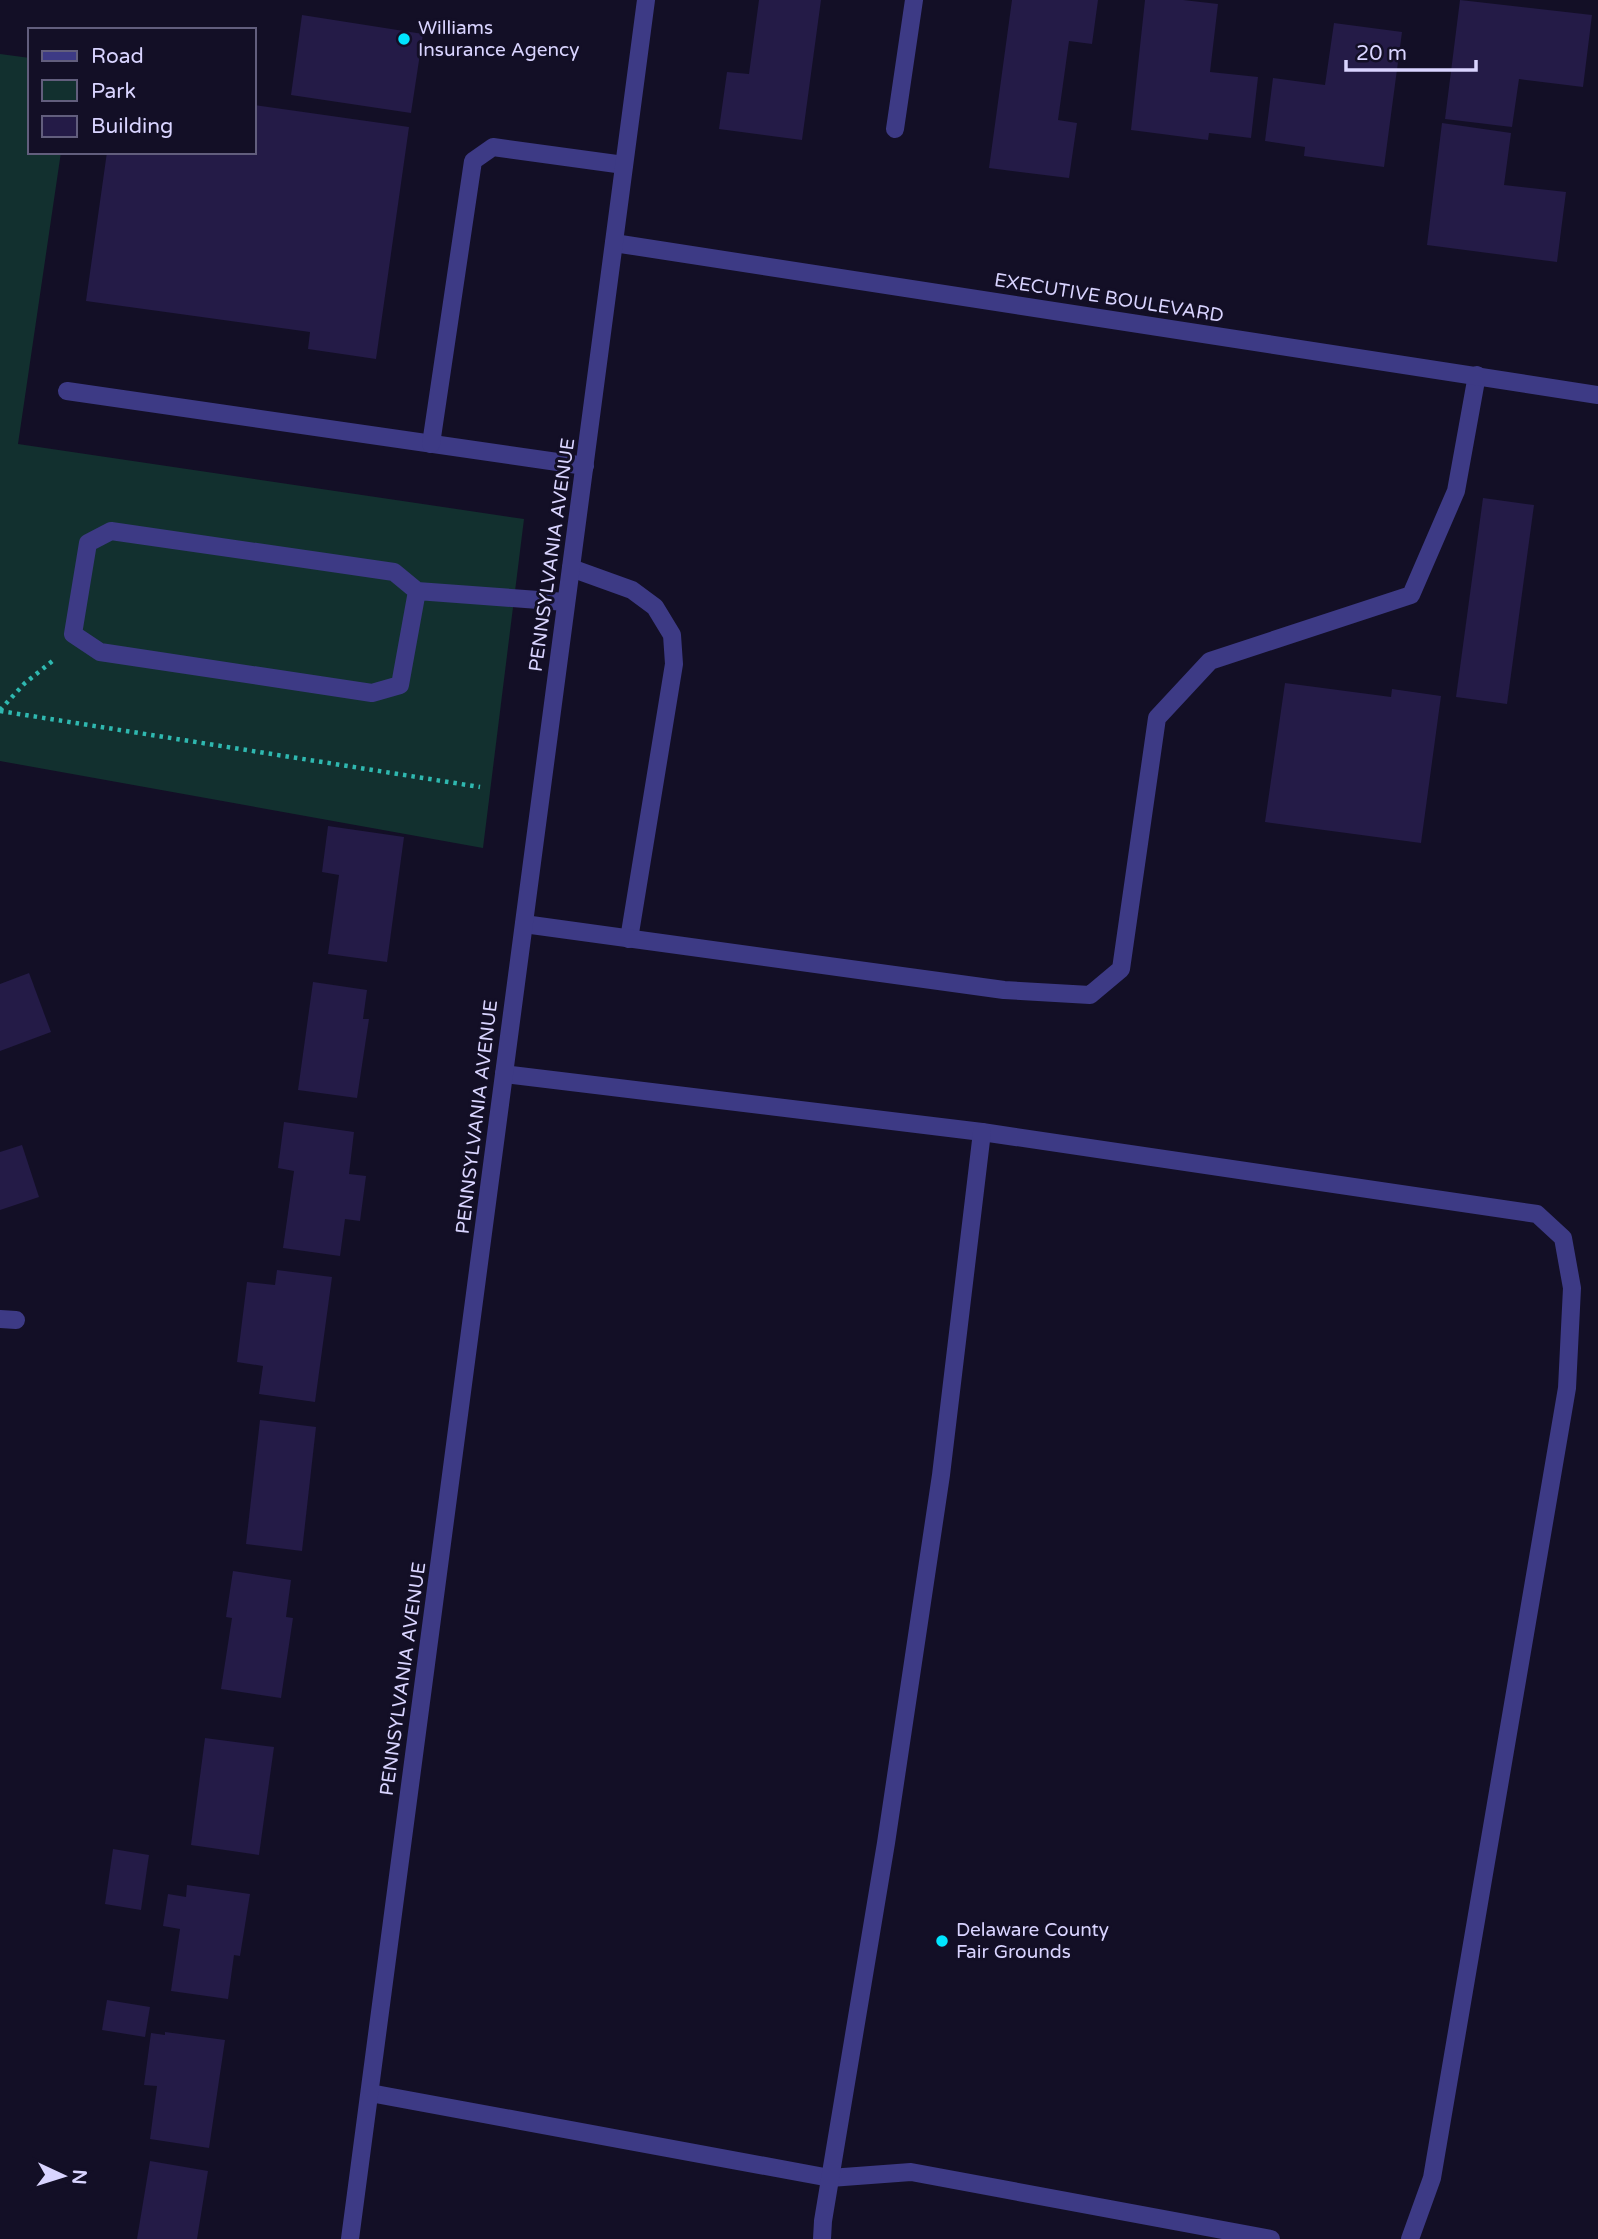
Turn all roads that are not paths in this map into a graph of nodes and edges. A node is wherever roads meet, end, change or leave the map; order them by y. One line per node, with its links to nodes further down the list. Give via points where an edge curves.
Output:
1 (646, 0): 4 (street, PENNSYLVANIA AVENUE)
2 (914, 0): 3 (street)
3 (895, 130)
4 (624, 165): 5 (street, PENNSYLVANIA AVENUE); 9 (street, via 493,147 473,161)
5 (614, 243): 6 (street, EXECUTIVE BOULEVARD); 10 (street, PENNSYLVANIA AVENUE)
6 (1477, 375): 8 (street, EXECUTIVE BOULEVARD); 15 (street, via 1456,491 1411,596 1210,661 1157,718 1121,969 1090,995 1004,990)
7 (67, 391): 9 (street)
8 (1598, 395)
9 (430, 444): 10 (street)
10 (585, 466): 11 (street, PENNSYLVANIA AVENUE)
11 (571, 568): 13 (street, PENNSYLVANIA AVENUE); 15 (street, via 632,590 655,607 672,635 674,664)
12 (417, 591): 12 (street, via 394,572 111,531 88,543 73,634 100,652 372,693 400,685); 13 (street)
13 (566, 602): 14 (street, PENNSYLVANIA AVENUE)
14 (524, 924): 15 (street); 16 (street, PENNSYLVANIA AVENUE)
15 (629, 939)
16 (505, 1074): 17 (street); 18 (street, PENNSYLVANIA AVENUE)
17 (982, 1132): 19 (street, via 941,1475); 23 (street, via 1537,1214 1563,1238 1572,1288 1567,1388 1432,2178)
18 (369, 2093): 19 (street); 20 (street, PENNSYLVANIA AVENUE)
19 (830, 2178): 21 (street); 22 (street, via 911,2172)
20 (350, 2239)
21 (822, 2239)
22 (1272, 2239)
23 (1410, 2239)

